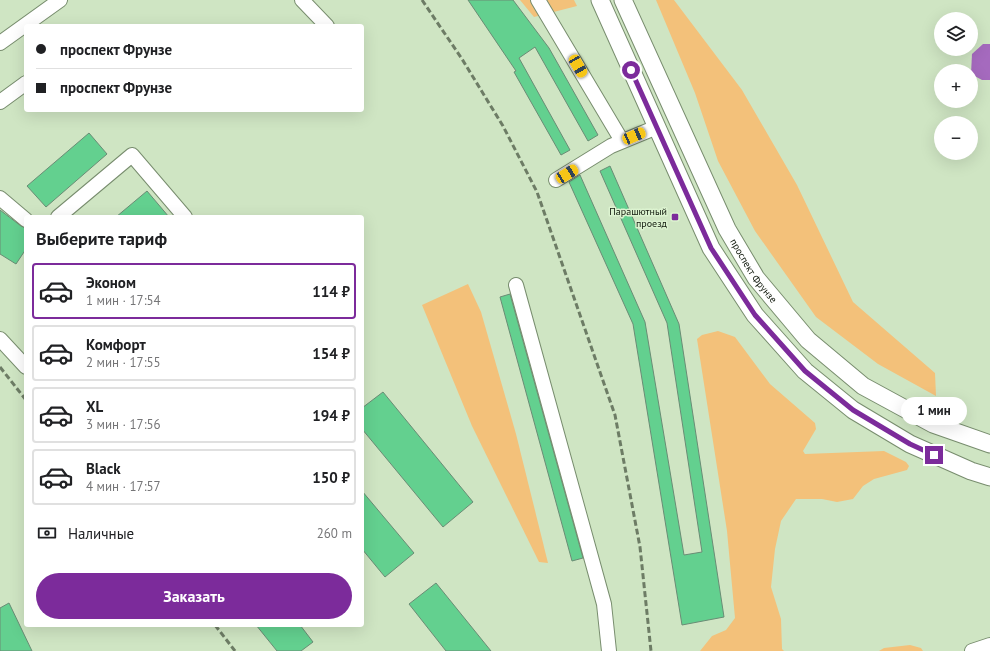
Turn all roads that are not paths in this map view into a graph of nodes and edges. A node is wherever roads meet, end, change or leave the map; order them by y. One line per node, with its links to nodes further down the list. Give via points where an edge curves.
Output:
1 (60, 0): 6 (street)
2 (302, 0): 7 (street)
3 (538, 0): 13 (street)
4 (600, 0): 12 (main road)
5 (624, 0): 22 (main road, проспект Фрунзе, via 727,229 761,284 808,340 863,386 933,424)
6 (27, 24)
7 (324, 24)
8 (24, 26): 9 (street)
9 (0, 43)
10 (24, 84): 11 (street)
11 (0, 102)
12 (657, 127): 13 (street); 23 (main road, via 711,248 755,315 805,371 853,410 910,444)
13 (622, 141): 14 (street)
14 (556, 180)
15 (0, 198): 18 (street)
16 (60, 215): 17 (street, via 132,155)
17 (182, 215)
18 (24, 218)
19 (516, 285): 25 (street, via 604,604)
20 (0, 339): 21 (street)
21 (24, 365)
22 (990, 444)
23 (990, 477)
24 (990, 645): 26 (street)
25 (609, 651)
26 (972, 651)

